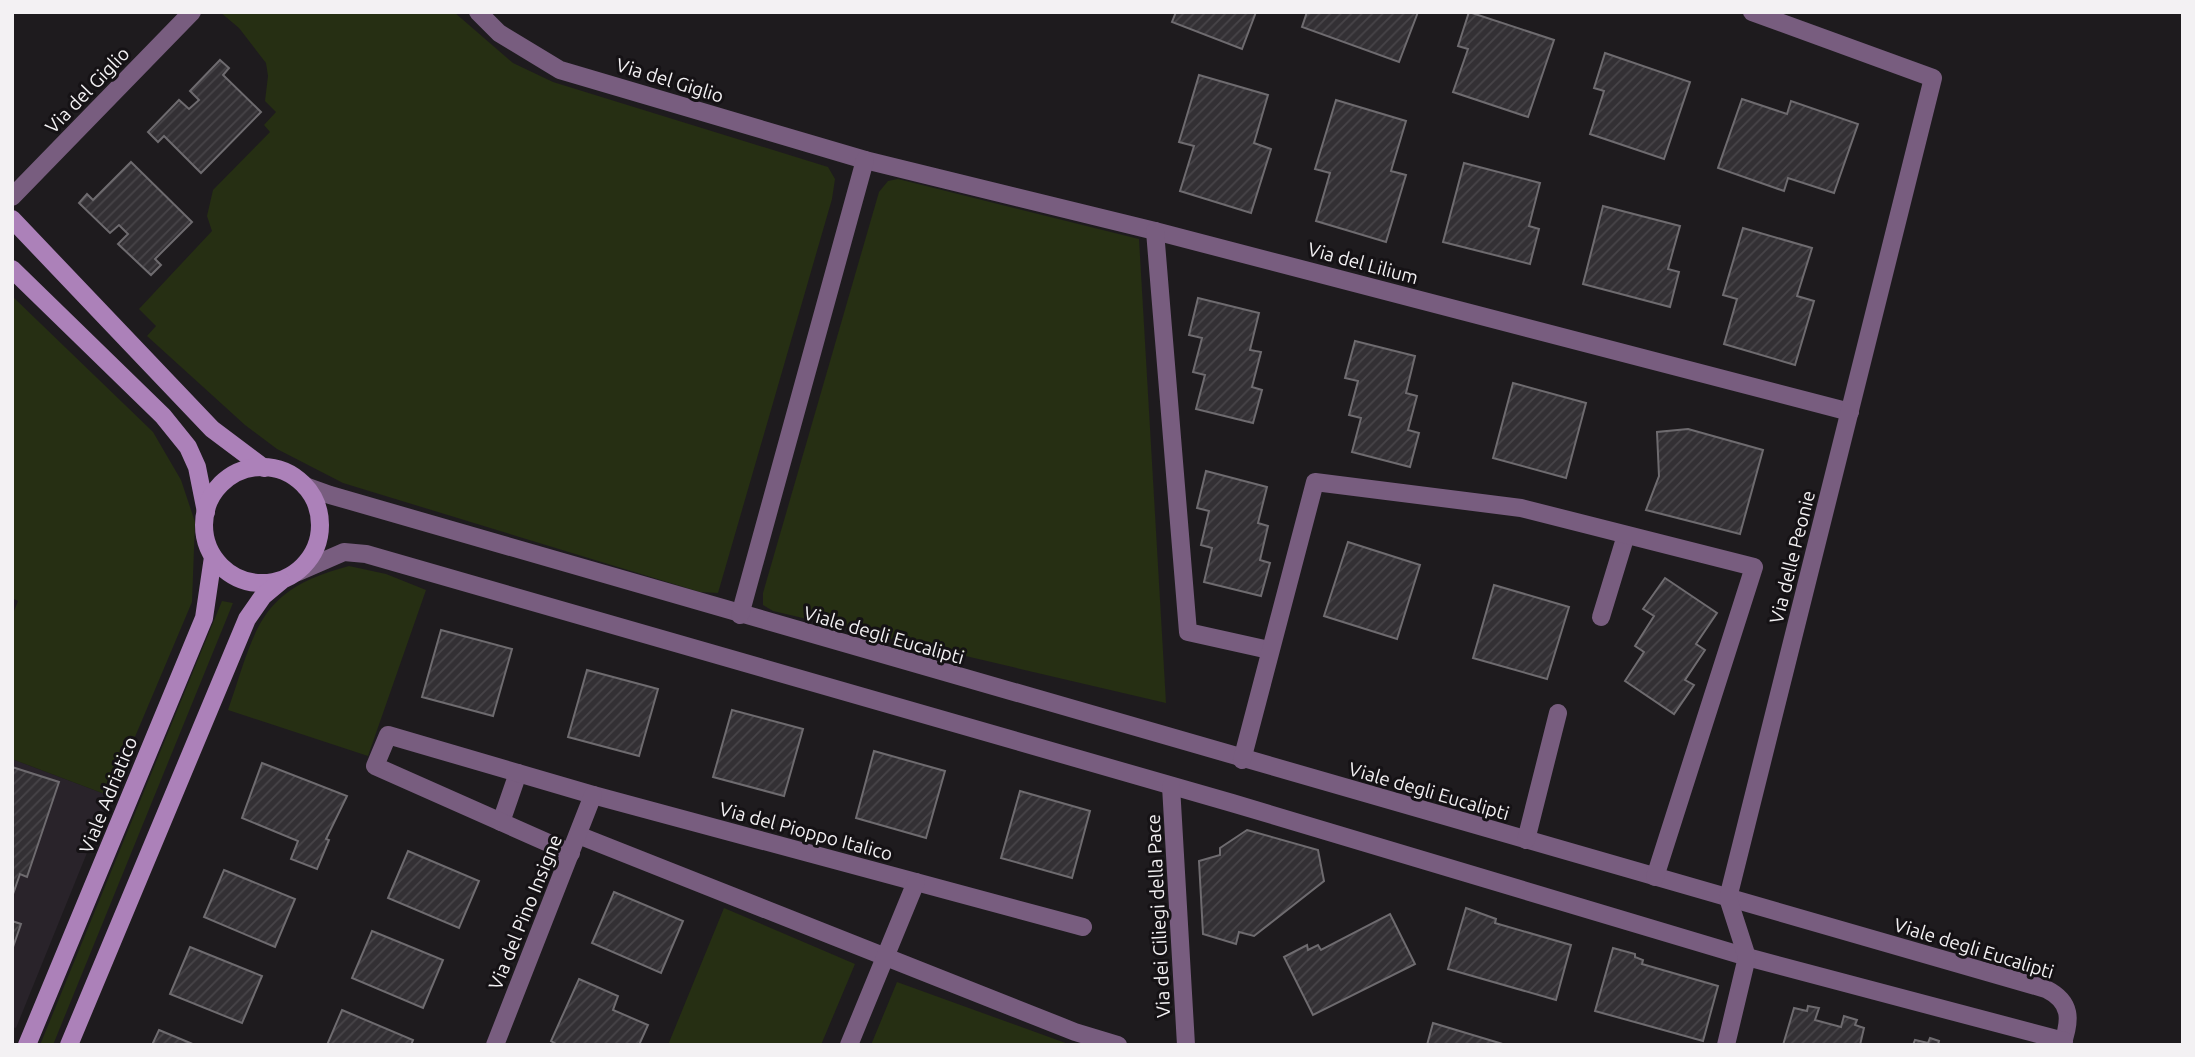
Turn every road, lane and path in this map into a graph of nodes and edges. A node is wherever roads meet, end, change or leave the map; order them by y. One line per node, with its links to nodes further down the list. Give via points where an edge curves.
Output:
1 (192, 12): 5 (street, Via del Giglio)
2 (478, 12): 4 (street, Via del Giglio, via 499,33 560,70)
3 (1752, 12): 9 (street, Via delle Peonie, via 1933,78)
4 (865, 160): 7 (street, Via del Lilium); 17 (street)
5 (12, 197)
6 (12, 219): 10 (street, via 212,429)
7 (1155, 231): 9 (street, Via del Lilium); 19 (street, via 1188,632)
8 (12, 269): 12 (street, via 163,416 188,447)
9 (1850, 412): 31 (street, Via delle Peonie)
10 (264, 468): 11 (street, via 290,473); 12 (street, via 252,467 226,479 213,493)
11 (305, 485): 15 (street, via 321,520 319,540); 17 (street, Viale degli Eucalipti)
12 (206, 512): 14 (street, via 205,540)
13 (1626, 535): 18 (street); 19 (street, via 1521,508 1315,482); 29 (street, via 1754,567)
14 (212, 557): 16 (street, via 242,581); 36 (street, Viale Adriatico, via 204,618)
15 (298, 572): 16 (street); 23 (street, Viale degli Eucalipti, via 344,552 366,554)
16 (281, 581): 37 (street, via 247,619)
17 (740, 615): 21 (street, Viale degli Eucalipti)
18 (1601, 617)
19 (1269, 650): 21 (street)
20 (1558, 713): 27 (street)
21 (1242, 760): 27 (street, Viale degli Eucalipti)
22 (518, 773): 24 (street, Via del Pioppo Italico); 25 (street); 25 (street, Via del Pioppo Italico, via 388,735 375,766)
23 (1171, 786): 34 (street, Viale degli Eucalipti); 41 (street, Via dei Ciliegi della Pace)
24 (593, 795): 26 (street, Via del Pino Insigne); 30 (street, Via del Pioppo Italico)
25 (501, 822): 28 (street, Via del Pioppo Italico)
26 (578, 835): 28 (street, Via del Pino Insigne); 33 (street)
27 (1526, 840): 29 (street, Viale degli Eucalipti)
28 (571, 853): 38 (street, Via del Pino Insigne)
29 (1655, 877): 31 (street, Viale degli Eucalipti)
30 (916, 882): 32 (street, Via del Pioppo Italico); 33 (street)
31 (1728, 898): 34 (street); 35 (street, Viale degli Eucalipti, via 2046,989 2060,997 2068,1010)
32 (1083, 927)
33 (886, 956): 39 (street); 40 (street)
34 (1747, 957): 35 (street, Viale degli Eucalipti); 42 (street)
35 (2063, 1043)
36 (27, 1045)
37 (69, 1045)
38 (495, 1045)
39 (849, 1045)
40 (1118, 1045)
41 (1186, 1045)
42 (1726, 1045)

